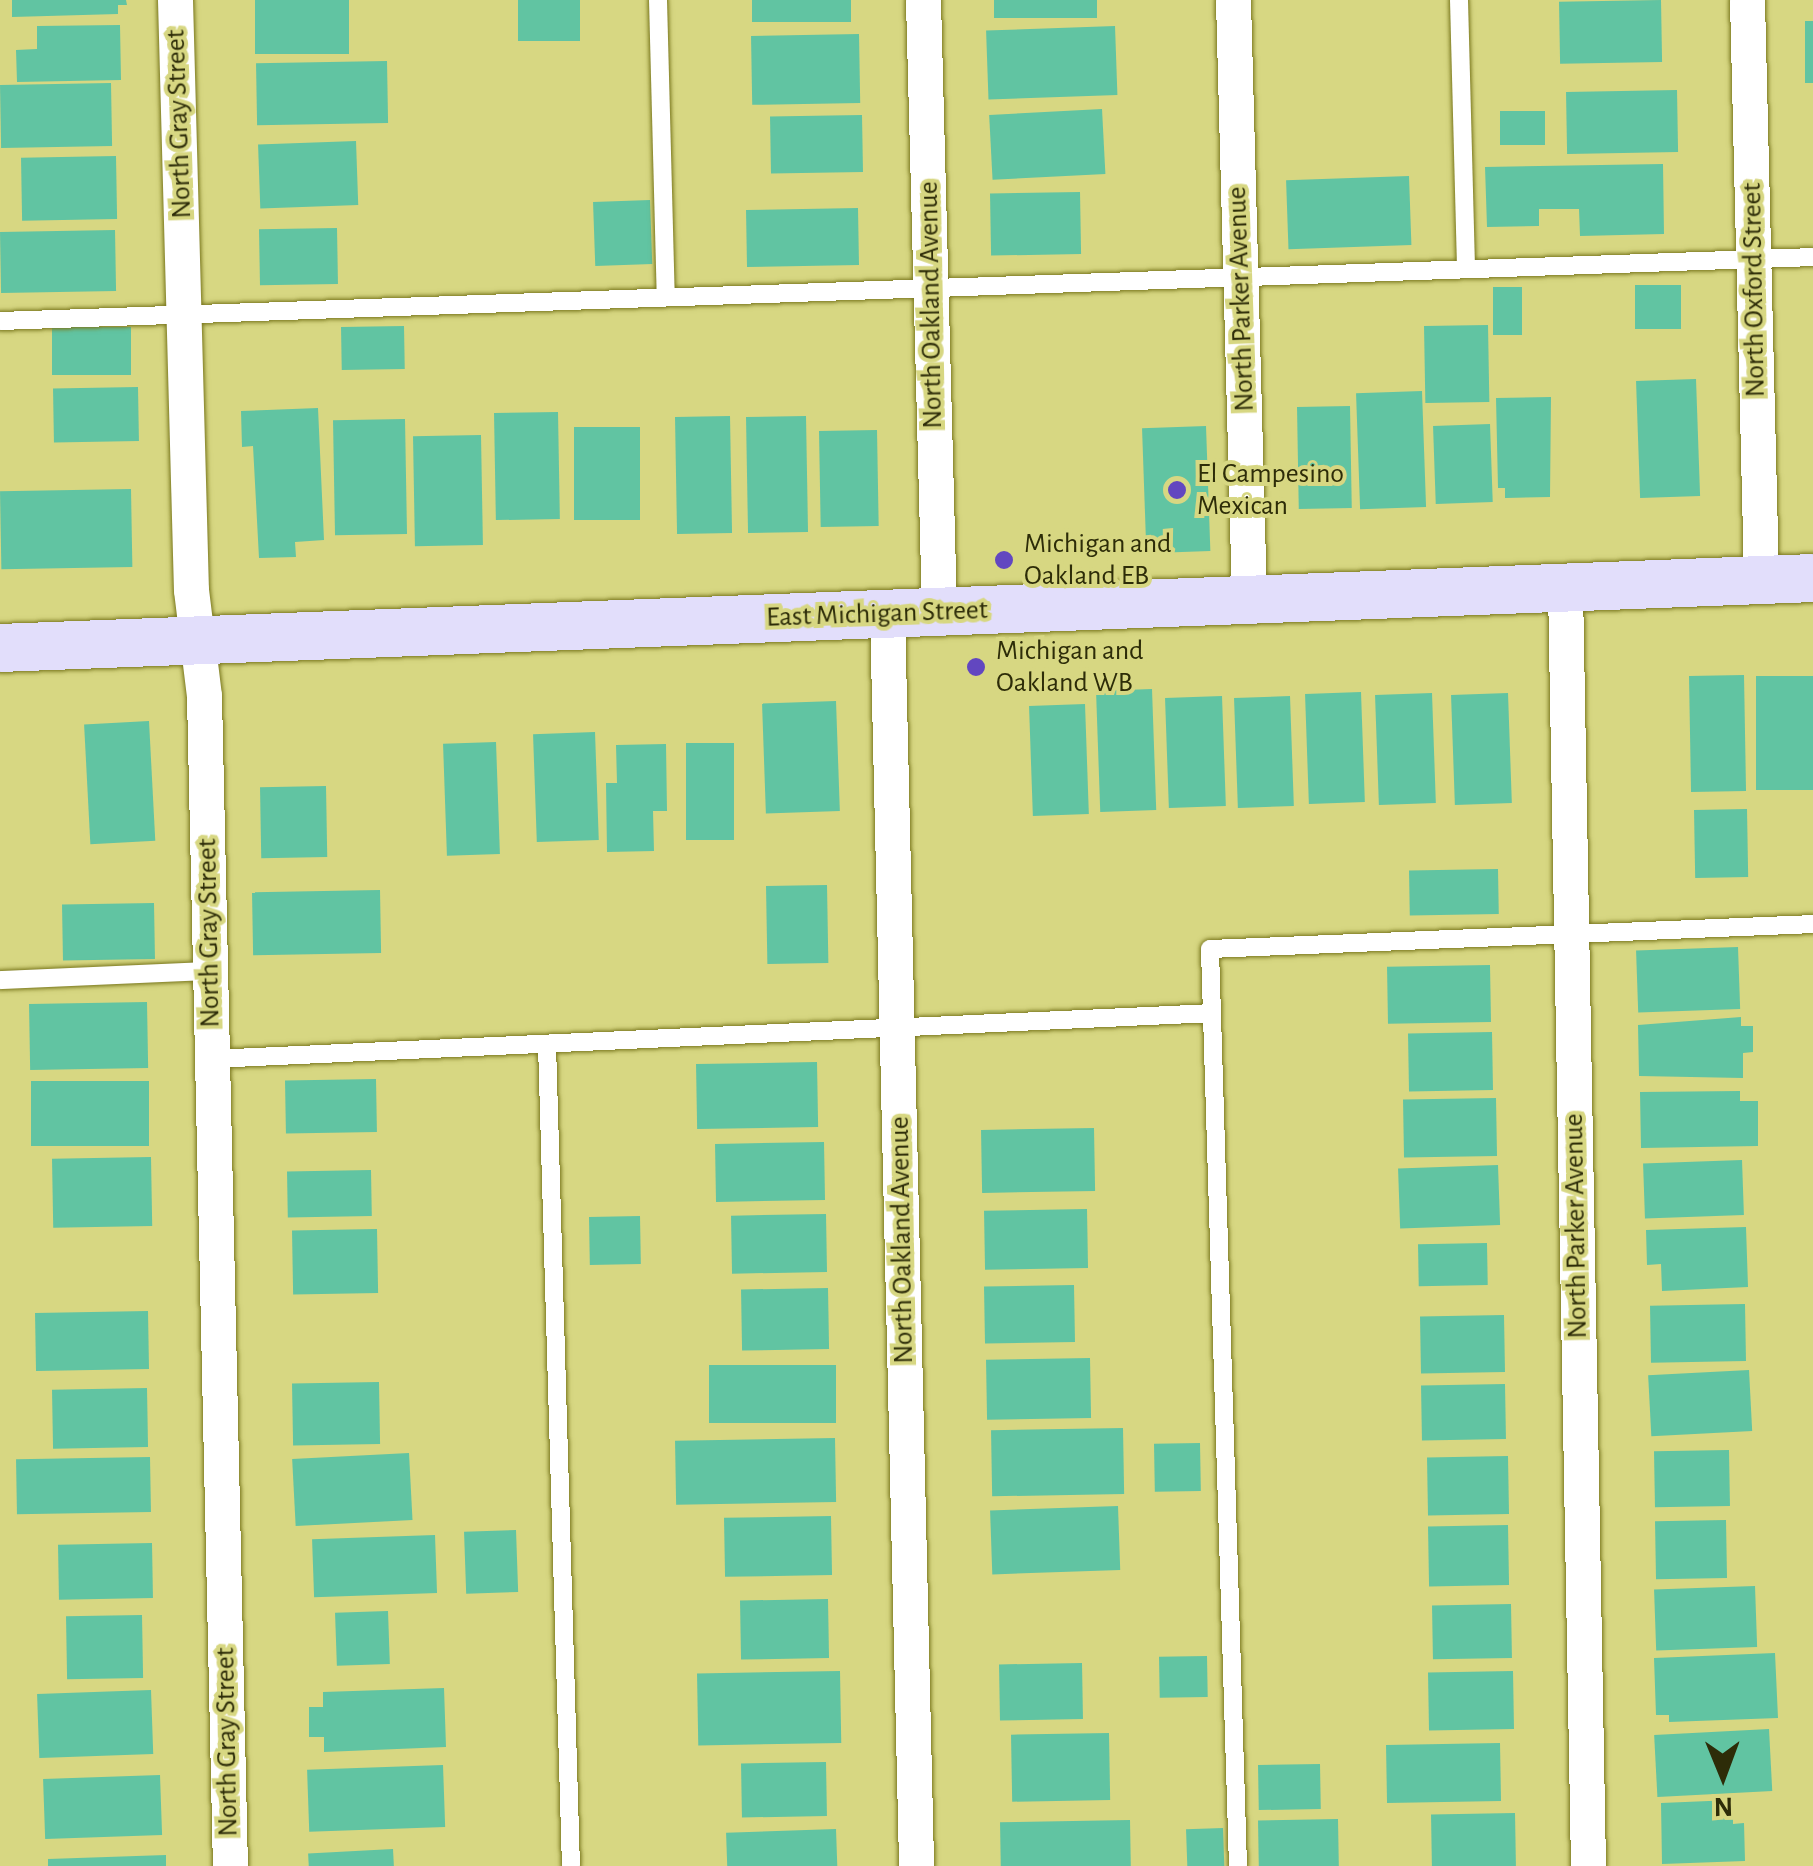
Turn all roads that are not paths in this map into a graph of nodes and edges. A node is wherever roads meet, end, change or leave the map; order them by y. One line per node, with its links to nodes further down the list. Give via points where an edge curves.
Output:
1 (175, 0): 13 (street, North Gray Street)
2 (658, 0): 12 (lane)
3 (922, 0): 11 (street, North Oakland Avenue)
4 (1232, 0): 10 (street, North Parker Avenue)
5 (1458, 0): 9 (lane)
6 (1747, 0): 8 (street, North Oxford Street)
7 (1813, 257): 8 (lane)
8 (1753, 259): 9 (lane); 16 (street, North Oxford Street)
9 (1466, 268): 10 (lane)
10 (1240, 276): 11 (lane); 18 (street, North Parker Avenue)
11 (930, 288): 12 (lane); 19 (street, North Oakland Avenue)
12 (666, 296): 13 (lane)
13 (184, 312): 14 (lane); 21 (street, North Gray Street)
14 (0, 320)
15 (1813, 578): 16 (main road, East Michigan Street)
16 (1761, 579): 17 (main road, East Michigan Street)
17 (1565, 587): 18 (main road, East Michigan Street); 24 (street, North Parker Avenue)
18 (1249, 599): 19 (main road, East Michigan Street)
19 (939, 611): 20 (main road, East Michigan Street)
20 (886, 613): 21 (main road, East Michigan Street); 28 (street, North Oakland Avenue)
21 (197, 640): 22 (main road, East Michigan Street); 25 (street, North Gray Street)
22 (0, 648)
23 (1813, 924): 24 (lane)
24 (1571, 934): 27 (lane, via 1210,949); 35 (street, North Parker Avenue)
25 (210, 971): 26 (lane); 30 (street, North Gray Street)
26 (0, 980)
27 (1212, 1013): 28 (lane); 34 (lane)
28 (896, 1027): 29 (lane); 33 (street, North Oakland Avenue)
29 (548, 1044): 30 (lane); 32 (lane)
30 (212, 1059): 31 (street, North Gray Street)
31 (230, 1866)
32 (571, 1866)
33 (916, 1866)
34 (1238, 1866)
35 (1588, 1866)

